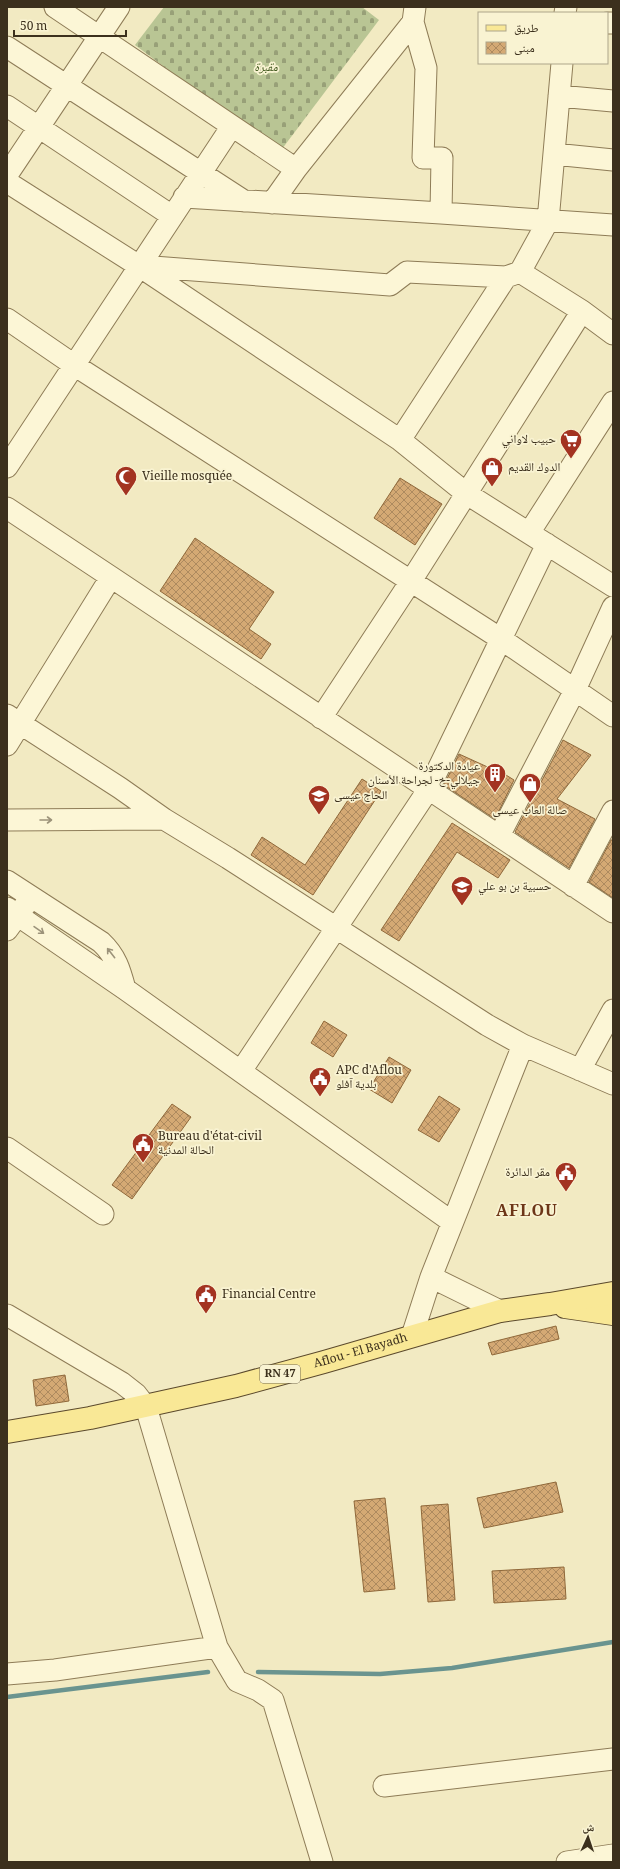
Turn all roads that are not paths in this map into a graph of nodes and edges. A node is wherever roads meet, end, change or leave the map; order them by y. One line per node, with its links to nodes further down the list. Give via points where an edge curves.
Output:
1 (55, 7): 4 (street)
2 (119, 7): 4 (street)
3 (414, 14): 15 (street); 22 (street, via 426,68 423,158 442,158)
4 (99, 37): 7 (street); 11 (street)
5 (7, 47): 7 (street)
6 (562, 64): 8 (street)
7 (66, 86): 12 (street); 16 (street)
8 (559, 96): 9 (street); 13 (street)
9 (613, 100)
10 (7, 106): 12 (street)
11 (232, 126): 15 (street); 16 (street)
12 (39, 127): 17 (street); 23 (street)
13 (554, 154): 14 (street); 24 (street)
14 (613, 160)
15 (296, 169): 21 (street)
16 (201, 172): 19 (street); 20 (street)
17 (7, 175)
18 (7, 182): 26 (street)
19 (184, 197): 20 (street); 23 (street)
20 (244, 201): 21 (street)
21 (272, 203): 22 (street)
22 (441, 213): 24 (street)
23 (172, 216): 26 (street)
24 (548, 221): 25 (street); 27 (street)
25 (613, 225)
26 (139, 266): 27 (street, via 390,285 407,272); 31 (street); 33 (street)
27 (513, 274): 28 (street); 33 (street)
28 (582, 311): 30 (street); 35 (street)
29 (7, 319): 31 (street)
30 (613, 334)
31 (74, 365): 34 (street); 40 (street)
32 (613, 402): 37 (street)
33 (400, 440): 35 (street)
34 (7, 467)
35 (467, 494): 37 (street); 40 (street)
36 (7, 508): 39 (street)
37 (530, 533): 38 (street)
38 (547, 544): 41 (street); 43 (street)
39 (112, 577): 46 (street); 47 (street)
40 (411, 581): 43 (street); 46 (street)
41 (613, 586)
42 (613, 607): 44 (street)
43 (501, 639): 44 (street); 50 (street)
44 (575, 690): 45 (street); 55 (street)
45 (613, 716)
46 (321, 718): 50 (street)
47 (14, 720): 48 (street); 49 (street)
48 (7, 745)
49 (120, 788): 52 (street); 54 (street, via 116,806)
50 (428, 790): 55 (street); 61 (street)
51 (613, 811): 57 (street)
52 (164, 819): 54 (street); 61 (street)
53 (7, 820): 54 (street, one-way to 54)
54 (109, 820)
55 (499, 836): 57 (street)
56 (7, 881): 58 (street)
57 (573, 886): 59 (street)
58 (31, 897): 60 (street); 62 (street, one-way to 58, via 118,964 106,947)
59 (613, 912)
60 (11, 917): 62 (street, one-way to 62)
61 (335, 928): 64 (street, via 487,1025); 66 (street)
62 (125, 989): 66 (street)
63 (613, 1010): 65 (street)
64 (523, 1045): 65 (street); 70 (street)
65 (580, 1070): 67 (street)
66 (240, 1071): 70 (street)
67 (613, 1084)
68 (7, 1148): 69 (street)
69 (103, 1214)
70 (452, 1222): 71 (street)
71 (431, 1277): 74 (street); 77 (street)
72 (613, 1293): 73 (main road, Aflou - El Bayadh / RN 47)
73 (550, 1304): 74 (main road, Aflou - El Bayadh / RN 47); 75 (main road, Aflou - El Bayadh / RN 47)
74 (500, 1310): 77 (main road, Aflou - El Bayadh / RN 47)
75 (613, 1314)
76 (7, 1315): 78 (street, via 122,1383 136,1394)
77 (412, 1336): 78 (main road, Aflou - El Bayadh / RN 47, via 236,1386)
78 (146, 1407): 79 (main road, Aflou - El Bayadh / RN 47); 80 (street)
79 (7, 1432)
80 (216, 1647): 81 (street, via 55,1670); 85 (street, via 237,1681 273,1700)
81 (7, 1674)
82 (613, 1759): 83 (street)
83 (384, 1786)
84 (613, 1856): 86 (street)
85 (322, 1862)
86 (567, 1862)

